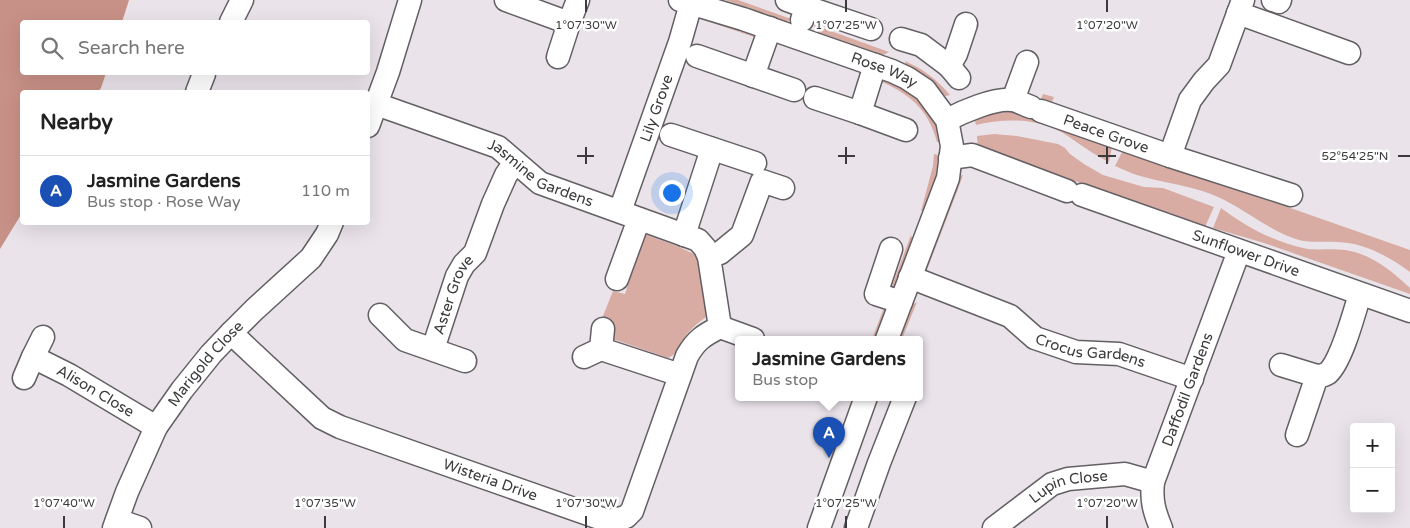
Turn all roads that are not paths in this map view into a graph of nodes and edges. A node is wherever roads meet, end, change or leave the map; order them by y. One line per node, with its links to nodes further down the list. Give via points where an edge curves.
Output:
1 (242, 0): 10 (street)
2 (410, 0): 24 (street)
3 (506, 0): 11 (street)
4 (578, 0): 11 (street)
5 (1273, 0): 6 (street)
6 (1280, 0)
7 (688, 1): 13 (street, Rose Way); 38 (street, Lily Grove, via 680,42)
8 (797, 3): 14 (street); 15 (street)
9 (1241, 6): 16 (street); 32 (street, via 1219,64 1190,100)
10 (231, 20)
11 (569, 23): 18 (street)
12 (966, 24): 14 (street, via 954,72 921,45)
13 (770, 28): 15 (street, Rose Way); 21 (street)
14 (884, 33): 20 (street)
15 (796, 38): 20 (street, Rose Way)
16 (1349, 53)
17 (697, 56): 21 (street)
18 (558, 57)
19 (1027, 62): 25 (street)
20 (884, 68): 26 (street); 28 (street, Rose Way, via 925,90)
21 (753, 76): 22 (street)
22 (794, 90)
23 (815, 98): 26 (street)
24 (376, 104): 27 (street); 34 (street, Jasmine Gardens, via 498,148)
25 (1028, 106): 28 (street, via 1003,100 970,109); 32 (street, Peace Grove)
26 (860, 113): 29 (street)
27 (370, 120)
28 (947, 120): 33 (street, Rose Way, via 952,146)
29 (906, 130)
30 (671, 135): 31 (street)
31 (712, 149): 35 (street); 40 (street)
32 (1170, 156): 37 (street, Peace Grove)
33 (950, 158): 42 (street, Sunflower Drive, via 972,155); 44 (street, Rose Way, via 948,178)
34 (515, 162): 38 (street, Jasmine Gardens, via 540,183); 55 (street, Aster Grove, via 493,204 475,253 457,276)
35 (755, 163)
36 (783, 188): 43 (street, via 762,181 742,235 720,253)
37 (1291, 195)
38 (629, 215): 40 (street, Jasmine Gardens); 45 (street, Lily Grove)
39 (331, 225): 51 (street, Marigold Close, via 311,258)
40 (684, 235): 43 (street, Jasmine Gardens, via 698,240)
41 (891, 249): 47 (street, via 876,294)
42 (1239, 252): 46 (street, Sunflower Drive); 61 (street, Daffodil Gardens)
43 (709, 257): 50 (street)
44 (910, 277): 47 (street, Rose Way); 61 (street, Crocus Gardens, via 1010,316 1035,338 1076,352 1119,354)
45 (617, 279)
46 (1360, 294): 48 (street, Sunflower Drive); 59 (street, via 1335,364 1326,374)
47 (901, 302): 53 (street, Rose Way)
48 (1410, 311)
49 (380, 315): 55 (street, Aster Grove, via 405,340)
50 (720, 327): 52 (street); 58 (street, Wisteria Drive, via 694,344)
51 (232, 333): 58 (street, Wisteria Drive, via 322,418 608,521 626,517 632,511); 64 (street, Marigold Close, via 211,354)
52 (745, 336)
53 (888, 336)
54 (596, 345): 58 (street)
55 (433, 349): 56 (street, Aster Grove)
56 (465, 361)
57 (1281, 366): 59 (street)
58 (680, 375)
59 (1317, 376): 65 (street)
60 (24, 378): 64 (street, Alison Close, via 38,347 69,375)
61 (1192, 379): 68 (street, Daffodil Gardens)
62 (864, 401): 66 (street)
63 (902, 401): 67 (street)
64 (156, 427): 69 (street, Marigold Close)
65 (1297, 435)
66 (846, 450): 67 (street); 71 (street)
67 (879, 463): 72 (street)
68 (1153, 482): 73 (street, Lupin Close, via 1125,474 1068,479 1052,484); 74 (street, Daffodil Gardens, via 1154,512)
69 (115, 524): 70 (street)
70 (140, 528)
71 (819, 528)
72 (856, 528)
73 (994, 528)
74 (1161, 528)

